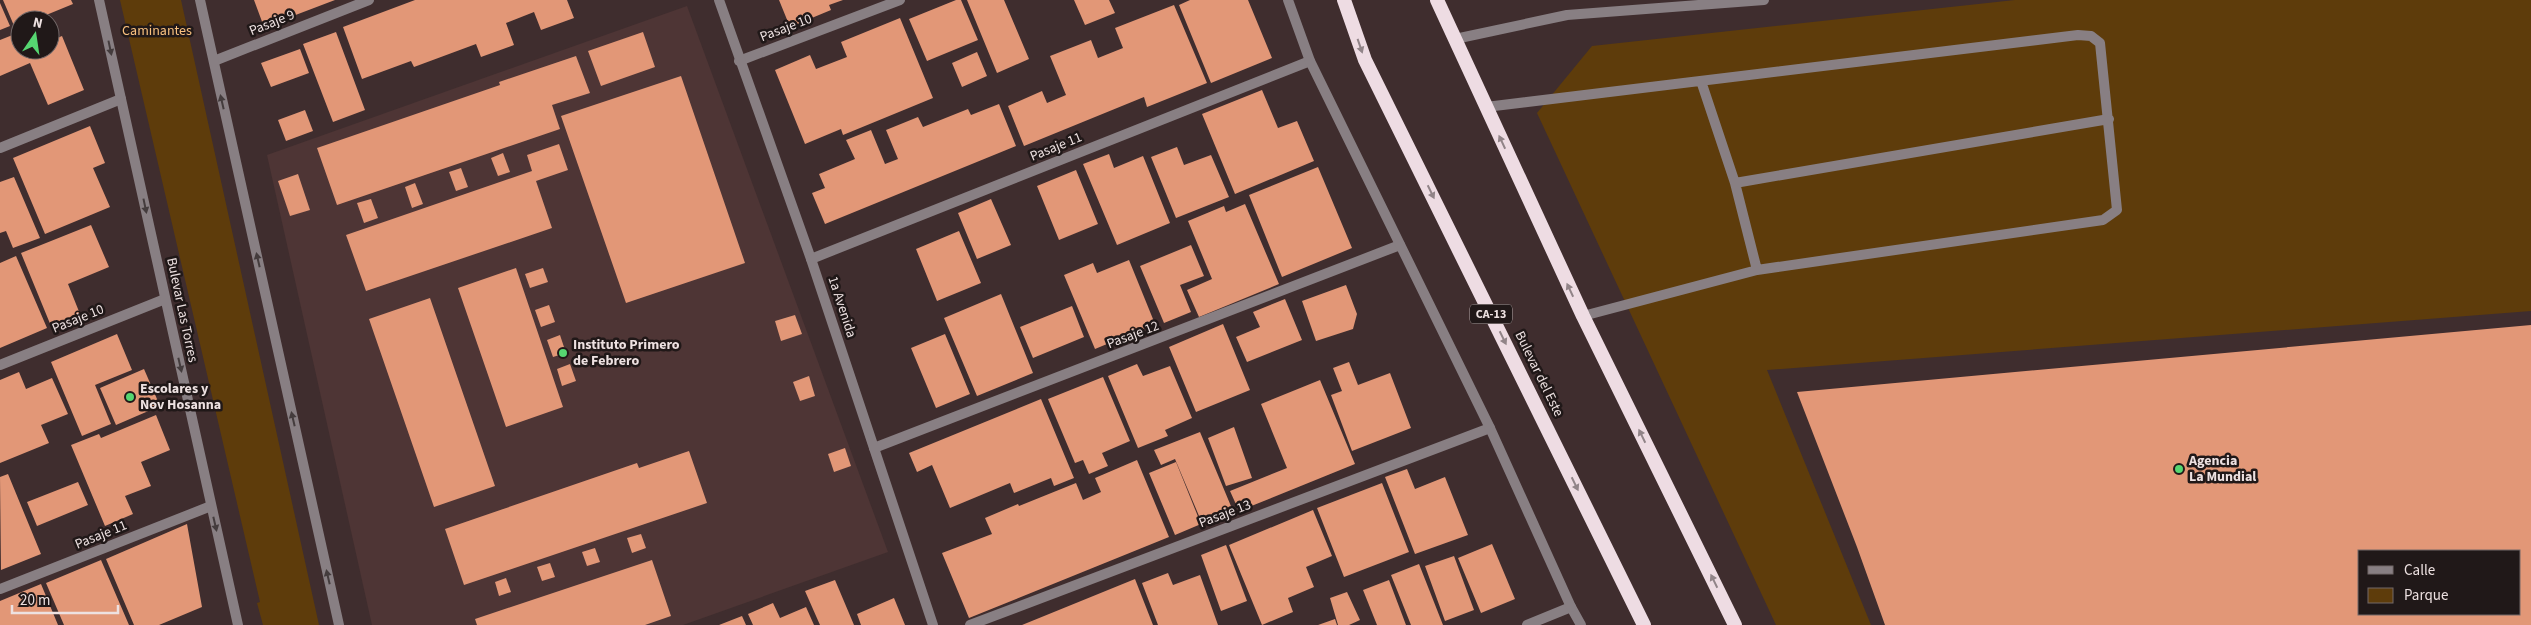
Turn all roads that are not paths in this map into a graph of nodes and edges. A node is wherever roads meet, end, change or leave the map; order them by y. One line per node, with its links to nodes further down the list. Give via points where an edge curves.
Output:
1 (99, 0): 16 (street, Bulevar Las Torres, one-way to 16)
2 (200, 0): 13 (street)
3 (369, 0): 13 (street, Pasaje 9)
4 (718, 0): 12 (street, 1a Avenida)
5 (900, 0): 12 (street, Pasaje 10)
6 (1288, 0): 14 (street)
7 (1344, 0): 38 (highway, Bulevar del Este / CA-13, one-way to 38, via 1365,60)
8 (1437, 0): 11 (highway)
9 (1764, 0): 10 (street)
10 (1748, 1): 11 (street, via 1567,15)
11 (1456, 39): 17 (highway)
12 (739, 61): 22 (street, 1a Avenida)
13 (214, 62): 33 (street, one-way to 13)
14 (1310, 62): 21 (street); 22 (street, Pasaje 11)
15 (1701, 81): 17 (street); 18 (street, via 2078,34 2091,36 2100,42); 20 (street)
16 (121, 99): 19 (street); 24 (street, Bulevar Las Torres, one-way to 24)
17 (1486, 108): 25 (highway, one-way to 17)
18 (2109, 119): 20 (street); 23 (street, via 2117,210 2103,220)
19 (0, 148)
20 (1735, 183): 23 (street)
21 (1400, 245): 27 (street); 28 (street, Pasaje 12)
22 (811, 258): 28 (street, 1a Avenida)
23 (1757, 270): 25 (street)
24 (165, 299): 26 (street, Pasaje 10); 29 (street, Bulevar Las Torres, one-way to 29)
25 (1583, 316): 39 (highway, one-way to 25)
26 (0, 365)
27 (1490, 428): 31 (street); 35 (street, Pasaje 13)
28 (874, 448): 34 (street, 1a Avenida)
29 (211, 506): 30 (street, Pasaje 11); 32 (street, Bulevar Las Torres, one-way to 32)
30 (0, 589)
31 (1571, 608): 36 (street); 37 (street)
32 (238, 625)
33 (339, 625)
34 (933, 625)
35 (970, 625)
36 (1527, 625)
37 (1581, 625)
38 (1644, 625)
39 (1735, 625)

